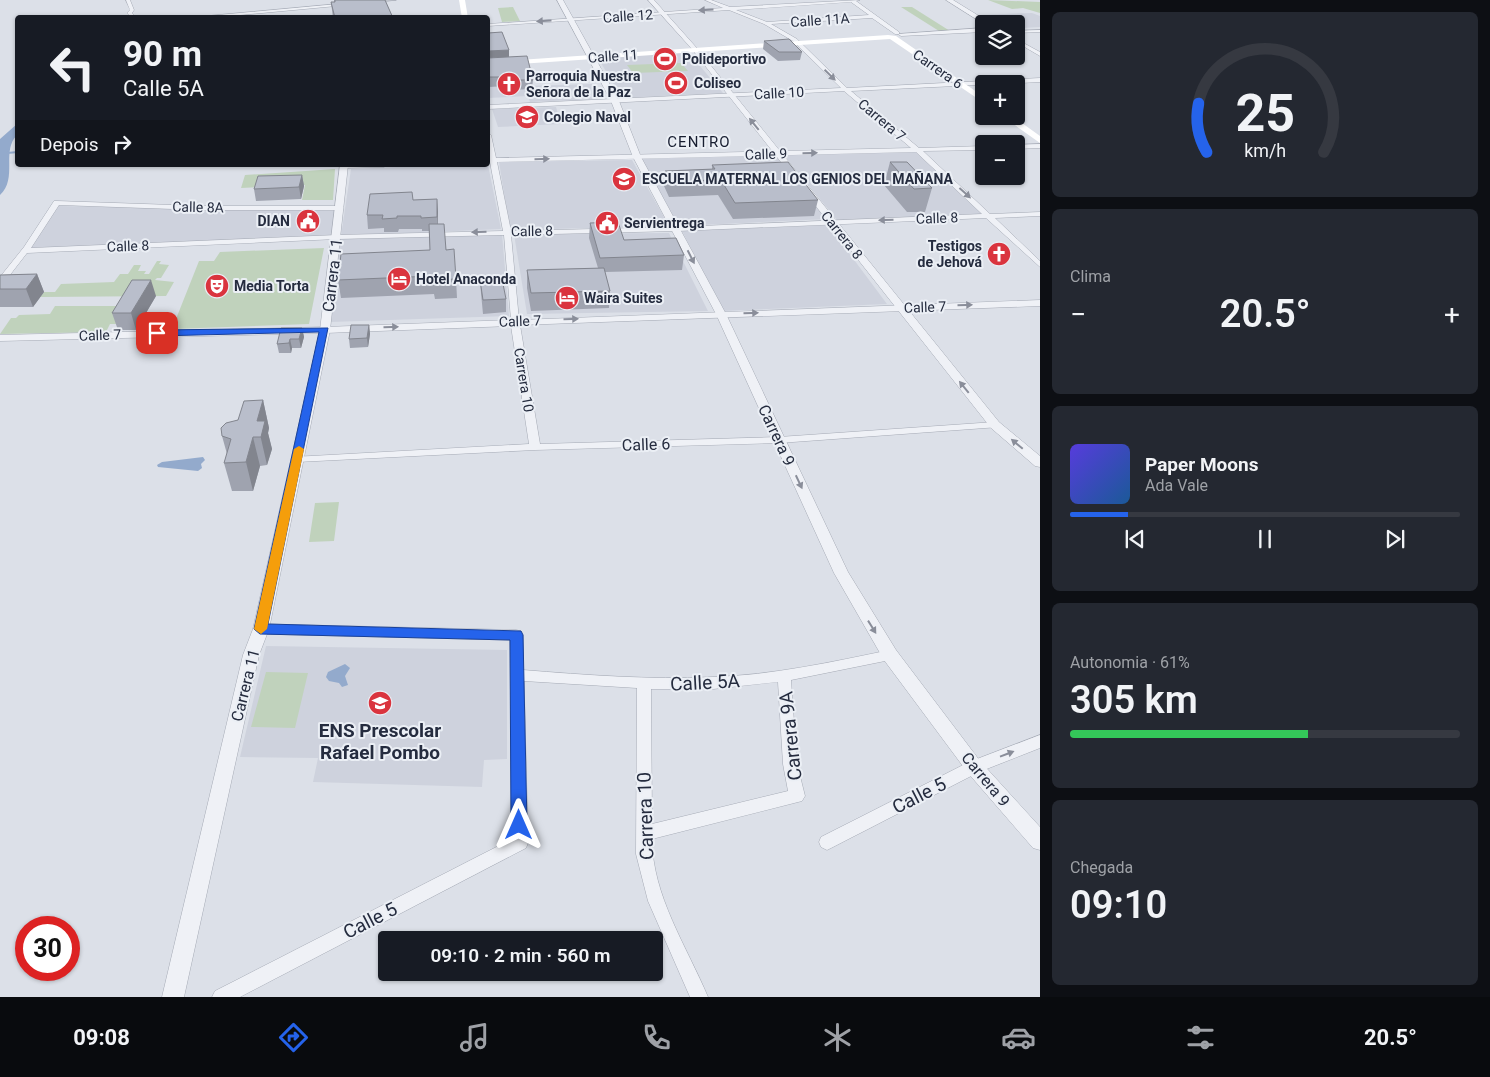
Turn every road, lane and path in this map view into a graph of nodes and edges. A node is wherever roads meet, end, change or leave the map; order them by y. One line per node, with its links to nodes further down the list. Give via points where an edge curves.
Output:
1 (128, 0): 20 (street)
2 (322, 0): 16 (street)
3 (394, 0): 13 (street)
4 (462, 0): 22 (main road)
5 (466, 0): 23 (main road)
6 (560, 0): 27 (street, Carrera 9)
7 (651, 0): 19 (street, Carrera 8)
8 (707, 0): 17 (street, Carrera 7)
9 (852, 0): 10 (street, Calle 12); 12 (street, Calle 12); 24 (street, Carrera 6)
10 (858, 0)
11 (949, 0): 25 (street)
12 (842, 1): 15 (street); 17 (street, Calle 12)
13 (365, 2)
14 (356, 3): 16 (street)
15 (849, 6)
16 (327, 9): 21 (street)
17 (729, 9): 19 (street, Calle 12, one-way to 19); 29 (street, Carrera 7)
18 (856, 12): 26 (street)
19 (662, 13): 27 (street, Calle 12); 37 (street, Carrera 8)
20 (131, 15)
21 (243, 15)
22 (464, 15)
23 (468, 15)
24 (875, 16): 26 (street, Calle 11A); 34 (street, Carrera 6)
25 (975, 16)
26 (863, 17): 28 (street); 29 (street, Calle 11A)
27 (570, 20): 30 (street, Calle 12, one-way to 30); 39 (street, Carrera 9)
28 (870, 22)
29 (766, 23): 35 (street, Carrera 7)
30 (490, 25)
31 (1040, 30): 32 (street)
32 (1025, 31)
33 (975, 32): 34 (street, Calle 11)
34 (896, 36): 35 (main road, Calle 11); 43 (main road, Carrera 6); 44 (main road, Carrera 6)
35 (796, 42): 37 (main road, Calle 11); 46 (street, Carrera 7, one-way to 46)
36 (1025, 45): 38 (street)
37 (694, 49): 39 (main road, Calle 11); 47 (street, Carrera 8)
38 (1040, 54)
39 (590, 55): 40 (main road, Calle 11); 41 (main road, Calle 11); 49 (street, Carrera 9)
40 (490, 60)
41 (490, 64)
42 (1040, 80): 44 (street, Calle 10)
43 (959, 84): 44 (street, Calle 10); 46 (street, Calle 10); 48 (main road, Carrera 6)
44 (971, 84): 45 (main road, Carrera 6)
45 (975, 87)
46 (845, 89): 47 (street, Calle 10); 58 (street, Carrera 7)
47 (731, 95): 49 (street, Calle 10); 59 (street, Carrera 8, one-way to 47)
48 (975, 95)
49 (615, 100): 50 (street, Calle 10); 60 (street, Carrera 9)
50 (490, 107)
51 (1025, 122): 53 (main road)
52 (1019, 125): 54 (main road)
53 (1040, 133)
54 (1040, 140)
55 (1040, 146): 56 (street)
56 (1025, 147)
57 (975, 148): 58 (street, Calle 9)
58 (918, 150): 59 (street, Calle 9, one-way to 58); 65 (street, Carrera 7, one-way to 65)
59 (777, 154): 60 (street, Calle 9); 66 (street, Carrera 8)
60 (637, 158): 61 (street, Calle 9, one-way to 60); 67 (street, Carrera 9)
61 (490, 160): 68 (street, Carrera 10)
62 (344, 167): 63 (street, Carrera 11)
63 (340, 208): 69 (street, Carrera 11); 70 (street, Calle 8A, via 57,203)
64 (1040, 214): 65 (street, Calle 8)
65 (990, 216): 66 (street, Calle 8, one-way to 66); 71 (street, Carrera 7)
66 (832, 222): 67 (street, Calle 8); 74 (street, Carrera 8)
67 (677, 229): 68 (street, Calle 8); 75 (street, Carrera 9, one-way to 75)
68 (507, 231): 69 (street, Calle 8, one-way to 69); 76 (street, Carrera 10)
69 (337, 237): 70 (street, Calle 8); 77 (street, Carrera 11)
70 (25, 251): 72 (street)
71 (1040, 264)
72 (0, 282)
73 (1040, 303): 74 (street, Calle 7, one-way to 73)
74 (900, 308): 75 (street, Calle 7, one-way to 74); 79 (street, Carrera 8, one-way to 74)
75 (721, 314): 76 (street, Calle 7, one-way to 75); 80 (street, Carrera 9)
76 (515, 321): 77 (street, Calle 7, one-way to 76); 81 (street, Carrera 10)
77 (325, 330): 78 (street, Calle 7); 82 (street, Carrera 11)
78 (0, 338)
79 (994, 426): 80 (street, Calle 6); 83 (street, Carrera 8, one-way to 79)
80 (779, 440): 81 (street, Calle 6); 85 (street, Carrera 9, one-way to 85, via 841,574)
81 (535, 447): 82 (street, Calle 6)
82 (297, 459): 84 (street, Carrera 11)
83 (1040, 463)
84 (260, 629): 86 (street, via 516,635); 94 (street, Carrera 11)
85 (890, 655): 87 (street, Calle 5A); 90 (street, Carrera 9)
86 (519, 676): 88 (street, Calle 5A); 95 (street, Calle 5, via 520,843)
87 (784, 676): 88 (street, Calle 5A); 91 (street, Carrera 9A, via 790,764 797,796)
88 (644, 684): 91 (street, Carrera 10)
89 (1040, 741): 90 (street, Calle 5, one-way to 89)
90 (974, 767): 92 (street, Carrera 9); 93 (street, Calle 5)
91 (643, 834): 96 (street, Carrera 10, via 644,854 656,901)
92 (1040, 841)
93 (827, 842)
94 (173, 997)
95 (221, 997)
96 (699, 997)

